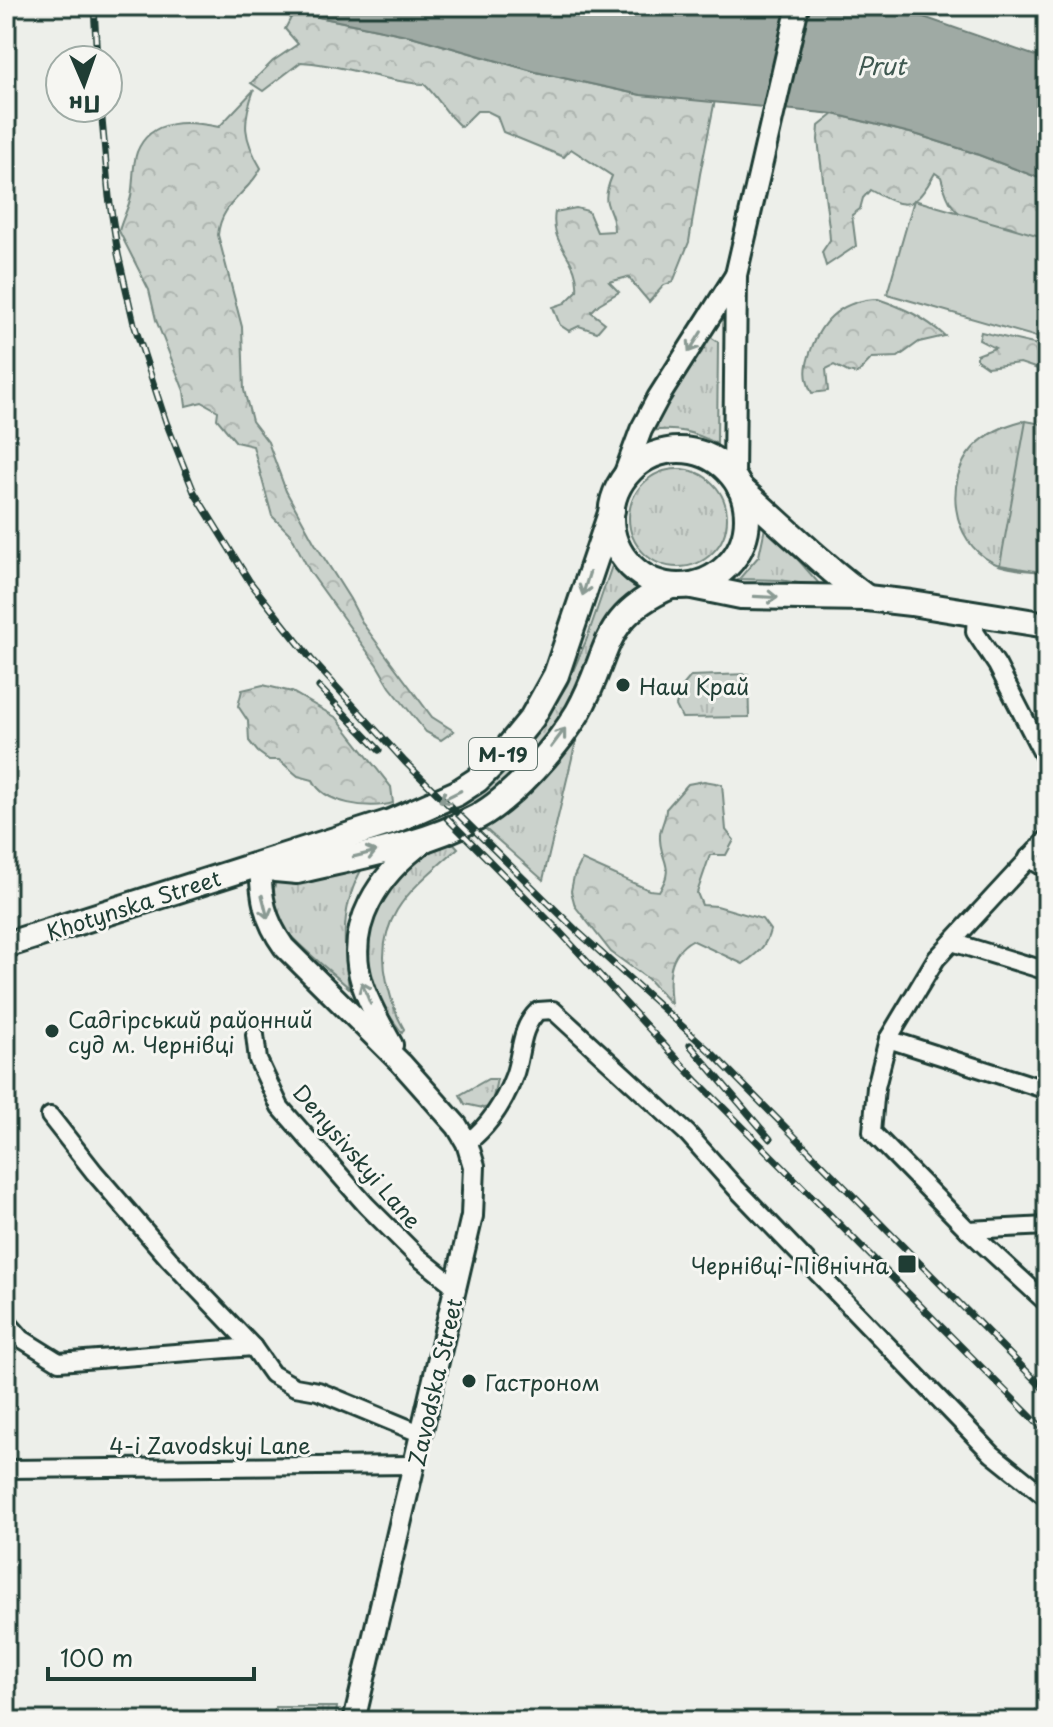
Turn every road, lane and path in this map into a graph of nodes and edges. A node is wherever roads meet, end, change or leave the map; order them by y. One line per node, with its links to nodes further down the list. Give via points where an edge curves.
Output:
1 (798, 6): 2 (main road)
2 (736, 275): 3 (main road); 4 (main road, one-way to 4, via 658,398)
3 (737, 483): 4 (highway, М-19, via 710,458 681,451 642,462); 6 (highway, М-19, via 747,521 742,544 721,572); 7 (highway, М-19, via 824,566)
4 (621, 484): 5 (highway, М-19)
5 (612, 510): 6 (highway, via 615,539 629,564 652,580); 14 (highway, Khotynska Street / М-19, one-way to 14, via 556,675 532,718 501,756 457,793 391,822)
6 (680, 586): 7 (highway, one-way to 7, via 741,596); 11 (highway, Zavodska Street / М-19, one-way to 6, via 478,816 530,770 577,713 619,621 631,607)
7 (867, 598): 8 (highway)
8 (976, 614): 9 (highway); 10 (street, via 975,632)
9 (1047, 625)
10 (1047, 762)
11 (432, 835): 14 (highway, Khotynska Street / М-19, one-way to 11, via 297,871); 21 (main road, Zavodska Street, one-way to 11, via 361,981 359,925 383,881)
12 (1047, 839): 13 (street)
13 (1028, 858): 15 (street); 16 (street)
14 (260, 864): 17 (highway, Khotynska Street / М-19); 21 (main road, Zavodska Street, one-way to 21, via 263,904 284,947)
15 (1047, 869)
16 (952, 942): 18 (street); 20 (street)
17 (6, 945)
18 (1047, 971)
19 (255, 1035): 27 (street, Denysivskyi Lane, via 258,1060 280,1107 366,1205)
20 (888, 1039): 22 (street); 26 (street, via 872,1132)
21 (401, 1063): 24 (main road, Zavodska Street)
22 (1047, 1090)
23 (50, 1116): 30 (street, via 169,1259)
24 (467, 1143): 27 (main road, Zavodska Street, via 475,1197); 34 (street, via 498,1110 530,1020 538,1011 553,1010 688,1134 992,1454)
25 (1047, 1226): 26 (street)
26 (968, 1230): 28 (street)
27 (456, 1287): 31 (main road, Zavodska Street)
28 (1047, 1302)
29 (6, 1321): 30 (street, via 22,1339 59,1362)
30 (253, 1347): 31 (street, via 272,1374 284,1381)
31 (422, 1434): 32 (main road, Zavodska Street)
32 (414, 1465): 33 (street, 4-i Zavodskyi Lane); 35 (main road, Zavodska Street)
33 (6, 1469)
34 (1047, 1498)
35 (354, 1721)

